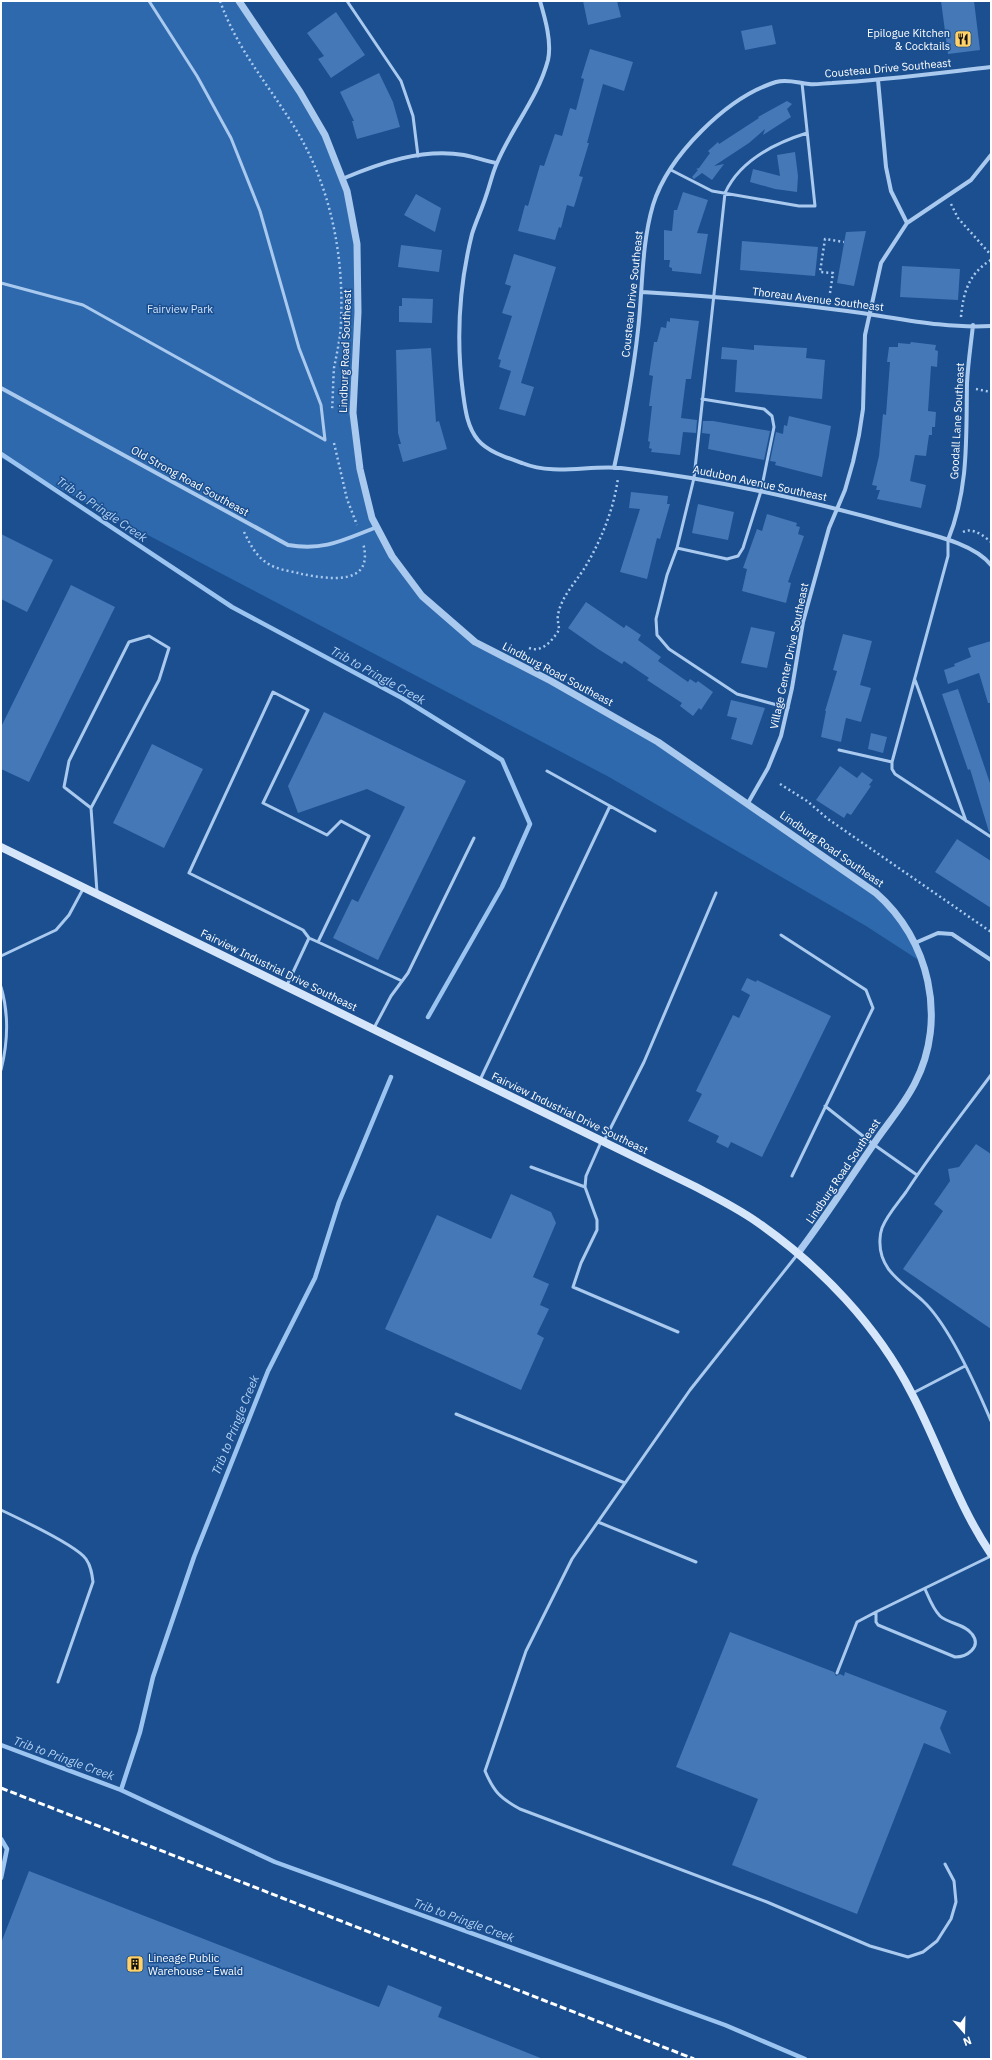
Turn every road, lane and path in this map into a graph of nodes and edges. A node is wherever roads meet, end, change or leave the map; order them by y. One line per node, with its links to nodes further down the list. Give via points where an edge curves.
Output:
1 (148, 1): 21 (lane, via 197,76 231,138 260,211 299,348 321,405 325,440 83,305)
2 (220, 1): 33 (path, via 229,26 296,129 315,167 332,216 340,271 341,321 334,370)
3 (239, 1): 14 (street, Lindburg Road Southeast, via 325,135)
4 (347, 1): 11 (lane, via 401,81 413,116)
5 (540, 1): 12 (street, Audubon Avenue Southeast, via 546,22 548,57 538,89)
6 (991, 67): 7 (street, Cousteau Drive Southeast)
7 (878, 80): 8 (street, Cousteau Drive Southeast); 17 (street, via 886,167 891,191)
8 (802, 83): 9 (lane); 13 (street, Cousteau Drive Southeast, via 788,80 775,82 748,94 725,109 704,128)
9 (807, 132): 15 (lane, via 774,145 749,162 730,183); 15 (lane, via 815,206 799,206)
10 (991, 155): 17 (street, Village Center Drive Southeast, via 970,180)
11 (418, 156): 12 (street, via 434,153 463,155); 14 (street, via 398,159)
12 (496, 164): 35 (street, Audubon Avenue Southeast, via 473,233 458,322 460,371 467,418 478,441 497,453 529,466 564,471)
13 (671, 170): 15 (lane, via 712,191); 22 (street, Cousteau Drive Southeast, via 653,204 644,249)
14 (342, 179): 41 (street, Lindburg Road Southeast, via 352,212 357,244 358,312 353,413 360,468 372,518)
15 (725, 193): 24 (lane)
16 (950, 202): 19 (path, via 958,218)
17 (907, 223): 25 (street, Village Center Drive Southeast, via 881,263)
18 (844, 242): 23 (path, via 825,239 820,272 833,273)
19 (991, 255)
20 (991, 260): 26 (path, via 978,269 970,279 965,290)
21 (1, 283)
22 (642, 292): 24 (street, Thoreau Avenue Southeast); 35 (street, Cousteau Drive Southeast, via 631,388)
23 (830, 293)
24 (713, 296): 25 (street, Thoreau Avenue Southeast); 32 (lane)
25 (869, 314): 27 (street, Thoreau Avenue Southeast); 39 (street, Village Center Drive Southeast, via 865,335 860,435)
26 (961, 318)
27 (973, 325): 28 (street, Thoreau Avenue Southeast); 30 (street, Goodall Lane Southeast)
28 (990, 326)
29 (1, 388): 40 (street, Old Strong Road Southeast)
30 (967, 388): 31 (path); 44 (street, Goodall Lane Southeast, via 966,466 956,520)
31 (991, 392)
32 (702, 399): 37 (lane); 38 (lane, via 764,409 772,416 774,427)
33 (332, 411)
34 (334, 442): 43 (path, via 347,499)
35 (614, 468): 37 (street, Audubon Avenue Southeast)
36 (618, 477): 48 (path, via 615,495 599,541 561,606 558,615 559,630 543,648)
37 (694, 478): 38 (street, Audubon Avenue Southeast); 46 (lane)
38 (761, 491): 39 (street, Audubon Avenue Southeast); 46 (lane, via 743,548 738,556 727,559)
39 (838, 508): 44 (street, Audubon Avenue Southeast); 50 (street, Village Center Drive Southeast, via 829,528 803,622)
40 (236, 517): 43 (street, Old Strong Road Southeast, via 288,545 308,548 328,546); 43 (path, via 257,555 268,564 330,579 346,578 355,574 363,565 366,553)
41 (377, 527): 43 (street, Old Strong Road Southeast); 55 (street, Lindburg Road Southeast, via 392,556 422,596 475,642 658,742)
42 (963, 532): 45 (path, via 975,531)
43 (361, 533)
44 (948, 540): 47 (street, Audubon Avenue Southeast, via 979,554); 49 (lane, via 948,556)
45 (991, 542)
46 (677, 548): 50 (lane, via 656,618 655,626 661,642 737,694)
47 (991, 565)
48 (529, 648)
49 (915, 680): 52 (lane); 58 (lane)
50 (788, 708): 55 (street, Village Center Drive Southeast, via 774,755)
51 (839, 750): 52 (lane)
52 (892, 762): 58 (lane, via 895,774)
53 (547, 771): 56 (lane)
54 (780, 784): 66 (path)
55 (748, 803): 70 (street, Lindburg Road Southeast, via 876,893 896,913)
56 (610, 806): 59 (lane); 79 (lane)
57 (91, 808): 57 (lane, via 64,787 69,761 129,642 149,636 169,648 159,680); 65 (lane)
58 (966, 821): 60 (lane)
59 (655, 832)
60 (991, 837)
61 (474, 838): 73 (lane)
62 (1, 847): 63 (main road, Fairview Industrial Drive Southeast)
63 (84, 887): 65 (main road, Fairview Industrial Drive Southeast); 71 (lane, via 69,915 56,930)
64 (716, 893): 81 (lane, via 644,1062)
65 (97, 894): 74 (main road, Fairview Industrial Drive Southeast)
66 (991, 932)
67 (781, 935): 80 (lane, via 866,990 872,1008)
68 (309, 938): 69 (lane); 69 (lane, via 303,930 189,873 273,692 308,710 263,803 327,835 340,821 369,836); 74 (lane)
69 (318, 942): 73 (lane)
70 (915, 943): 72 (street, via 938,933 952,934); 82 (street, Lindburg Road Southeast, via 923,963 931,998 930,1035 915,1083 903,1104)
71 (1, 956)
72 (991, 960)
73 (402, 981): 76 (lane)
74 (287, 986): 76 (main road, Fairview Industrial Drive Southeast)
75 (1, 987): 77 (lane, via 7,1038)
76 (374, 1028): 79 (main road, Fairview Industrial Drive Southeast)
77 (1, 1070)
78 (991, 1075): 84 (lane)
79 (480, 1080): 81 (main road, Fairview Industrial Drive Southeast)
80 (825, 1106): 82 (lane); 85 (lane)
81 (602, 1141): 86 (lane, via 586,1176); 87 (main road, Fairview Industrial Drive Southeast, via 734,1207)
82 (873, 1144): 84 (lane); 87 (street, Lindburg Road Southeast)
83 (531, 1167): 86 (lane)
84 (917, 1175): 89 (lane, via 882,1227 881,1251 885,1262 899,1282 923,1300 932,1311)
85 (792, 1176)
86 (585, 1187): 88 (lane, via 597,1220 597,1230 573,1287)
87 (798, 1253): 90 (main road, Fairview Industrial Drive Southeast, via 836,1289 864,1322 885,1349); 93 (lane, via 690,1390)
88 (678, 1332)
89 (965, 1366): 90 (lane); 92 (lane)
90 (912, 1394): 96 (main road, Fairview Industrial Drive Southeast, via 963,1508)
91 (456, 1414): 93 (lane)
92 (991, 1422)
93 (625, 1483): 95 (lane)
94 (1, 1510): 101 (lane, via 85,1557 90,1565 93,1582)
95 (598, 1522): 97 (lane); 102 (lane, via 572,1559 526,1651 485,1771 493,1789 504,1801 767,1902 870,1946 908,1957 923,1952 937,1941 951,1919 956,1895 954,1881)
96 (991, 1555): 98 (lane)
97 (696, 1562)
98 (925, 1589): 99 (lane); 99 (lane, via 938,1615 972,1634 973,1649 967,1655 955,1657 878,1625)
99 (876, 1612): 100 (lane, via 857,1622)
100 (837, 1674)
101 (58, 1682)
102 (945, 1864)

